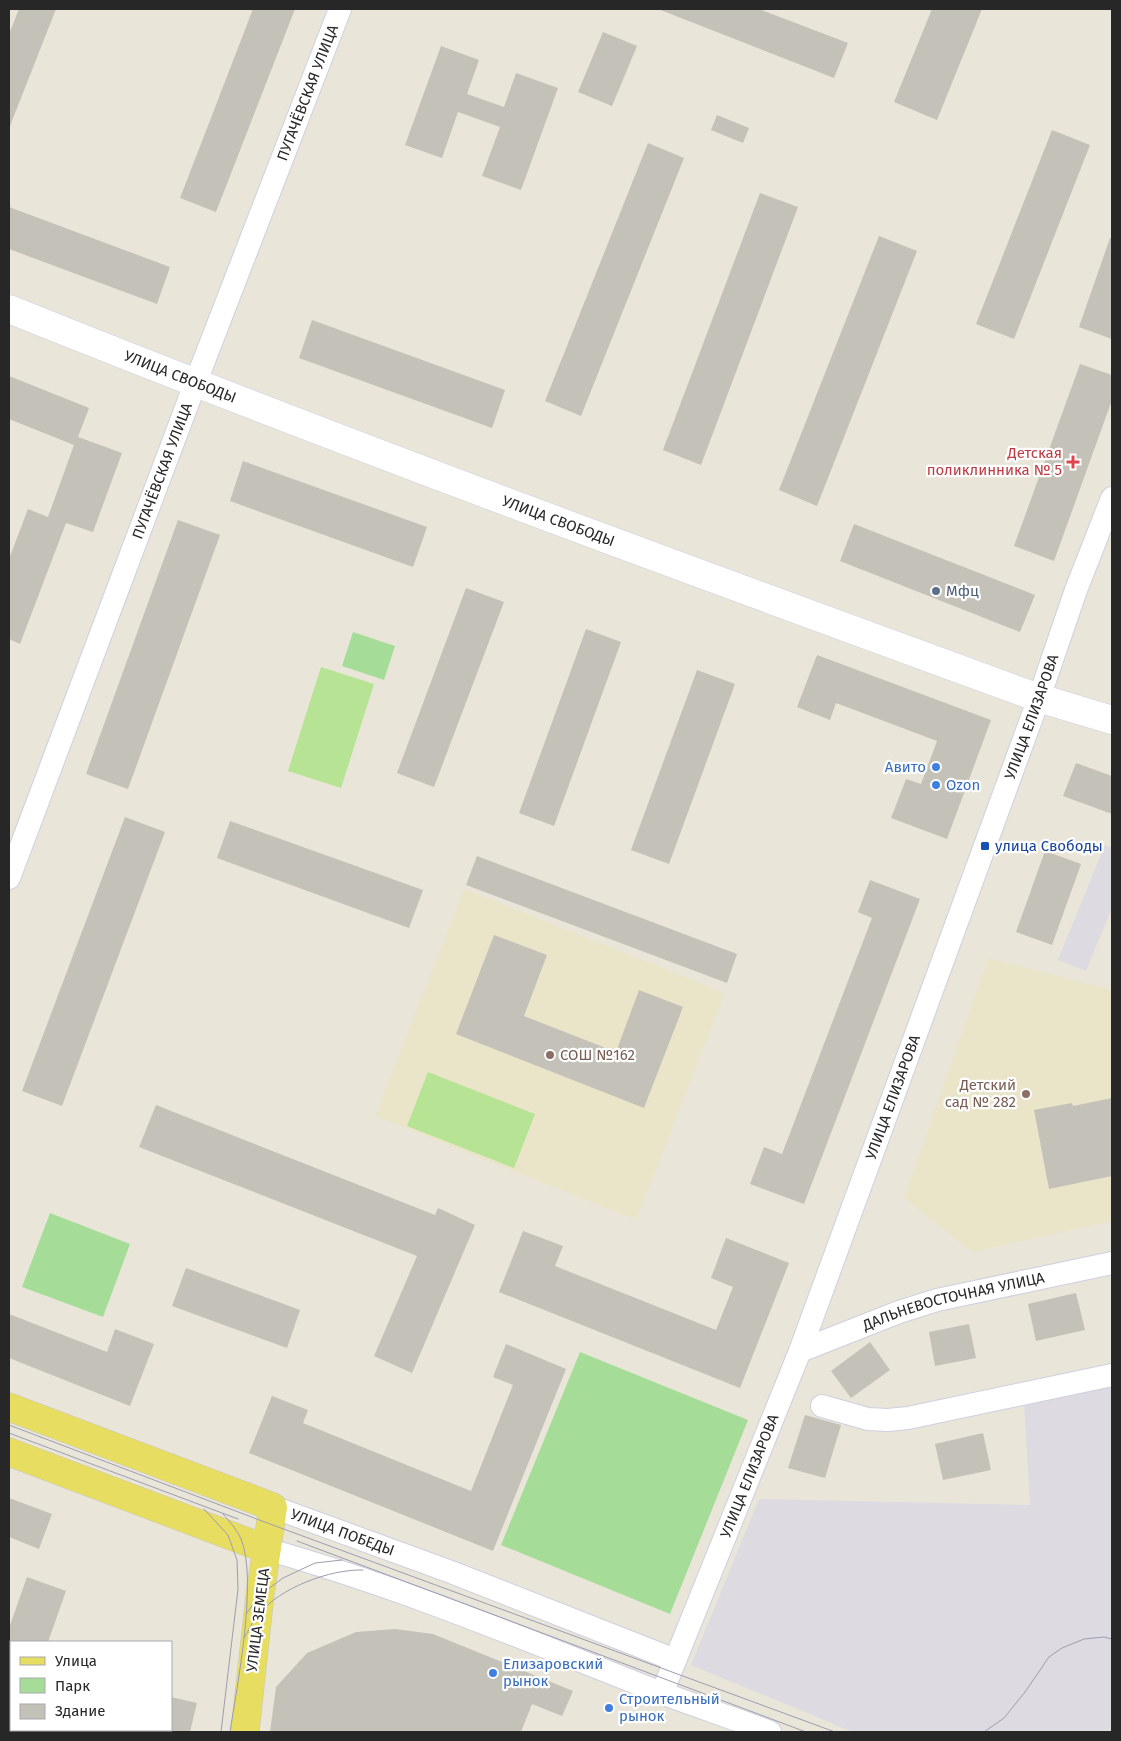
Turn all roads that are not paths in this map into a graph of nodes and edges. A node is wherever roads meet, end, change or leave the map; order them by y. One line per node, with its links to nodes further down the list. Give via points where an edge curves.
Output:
1 (340, 9): 3 (street, ПУГАЧЁВСКАЯ УЛИЦА)
2 (9, 309): 3 (street, УЛИЦА СВОБОДЫ)
3 (195, 384): 5 (street, УЛИЦА СВОБОДЫ, via 585,532); 7 (street, ПУГАЧЁВСКАЯ УЛИЦА)
4 (1112, 498): 5 (street, УЛИЦА ЕЛИЗАРОВА)
5 (1039, 698): 6 (street, УЛИЦА СВОБОДЫ); 9 (street, УЛИЦА ЕЛИЗАРОВА)
6 (1112, 720)
7 (9, 878)
8 (1112, 1263): 9 (street, ДАЛЬНЕВОСТОЧНАЯ УЛИЦА, via 938,1300)
9 (800, 1351): 16 (street, УЛИЦА ЕЛИЗАРОВА)
10 (1112, 1374): 11 (street, via 908,1418 868,1419)
11 (822, 1406)
12 (9, 1408): 14 (main road, УЛИЦА ПОБЕДЫ)
13 (9, 1452): 15 (main road)
14 (272, 1508): 15 (main road, УЛИЦА ЗЕМЕЦА); 16 (street, УЛИЦА ПОБЕДЫ, via 451,1572)
15 (266, 1549): 17 (street, via 341,1571 436,1605); 18 (main road, УЛИЦА ЗЕМЕЦА)
16 (675, 1660): 17 (street, УЛИЦА ЕЛИЗАРОВА)
17 (662, 1693): 19 (street)
18 (245, 1732)
19 (770, 1732)

